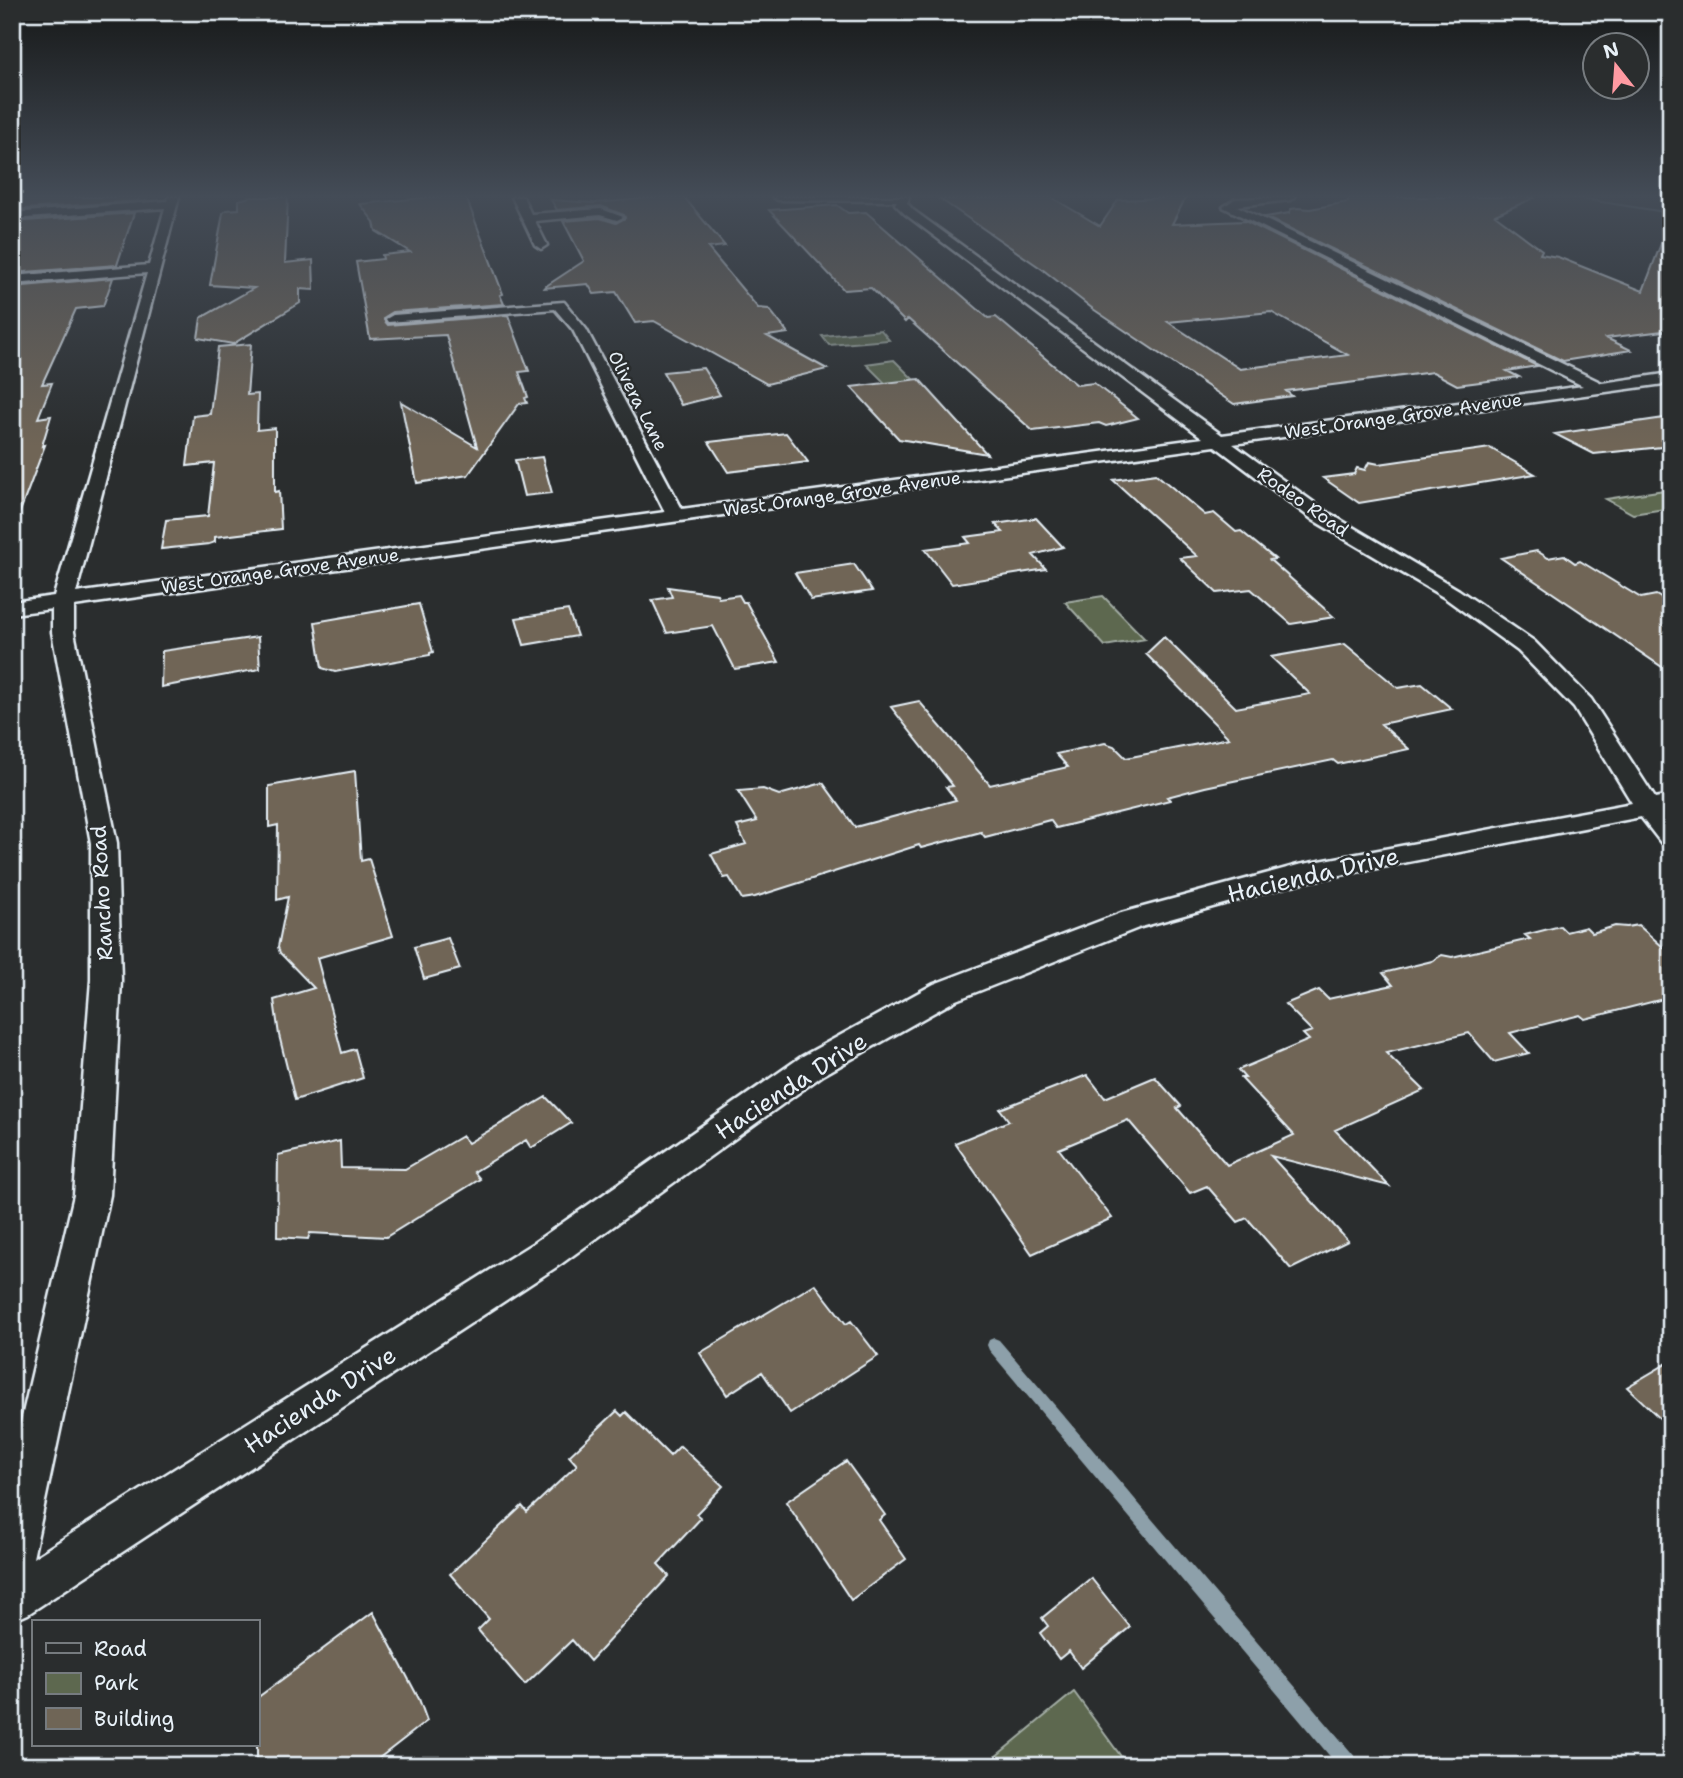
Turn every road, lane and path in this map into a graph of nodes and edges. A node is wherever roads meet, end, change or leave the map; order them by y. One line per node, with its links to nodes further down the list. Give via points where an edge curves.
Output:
1 (153, 280): 9 (street, Rancho Road)
2 (1000, 280): 7 (street, Rodeo Road)
3 (1379, 280): 6 (street)
4 (393, 319): 8 (street, Olivera Lane, via 559,305 579,329)
5 (1671, 378): 6 (street, West Orange Grove Avenue)
6 (1600, 388): 7 (street, West Orange Grove Avenue)
7 (1218, 442): 8 (street, West Orange Grove Avenue); 11 (street, Rodeo Road, via 1320,516 1452,594 1526,646 1583,704)
8 (677, 517): 9 (street, West Orange Grove Avenue)
9 (63, 601): 10 (street, West Orange Grove Avenue); 13 (street, Rancho Road, via 62,632 104,843 106,980 92,1195)
10 (12, 608)
11 (1660, 806): 12 (street, Rodeo Road); 14 (street, Hacienda Drive, via 1298,874 1131,919 945,992 812,1066 548,1254)
12 (1671, 838)
13 (12, 1556)
14 (12, 1598)

